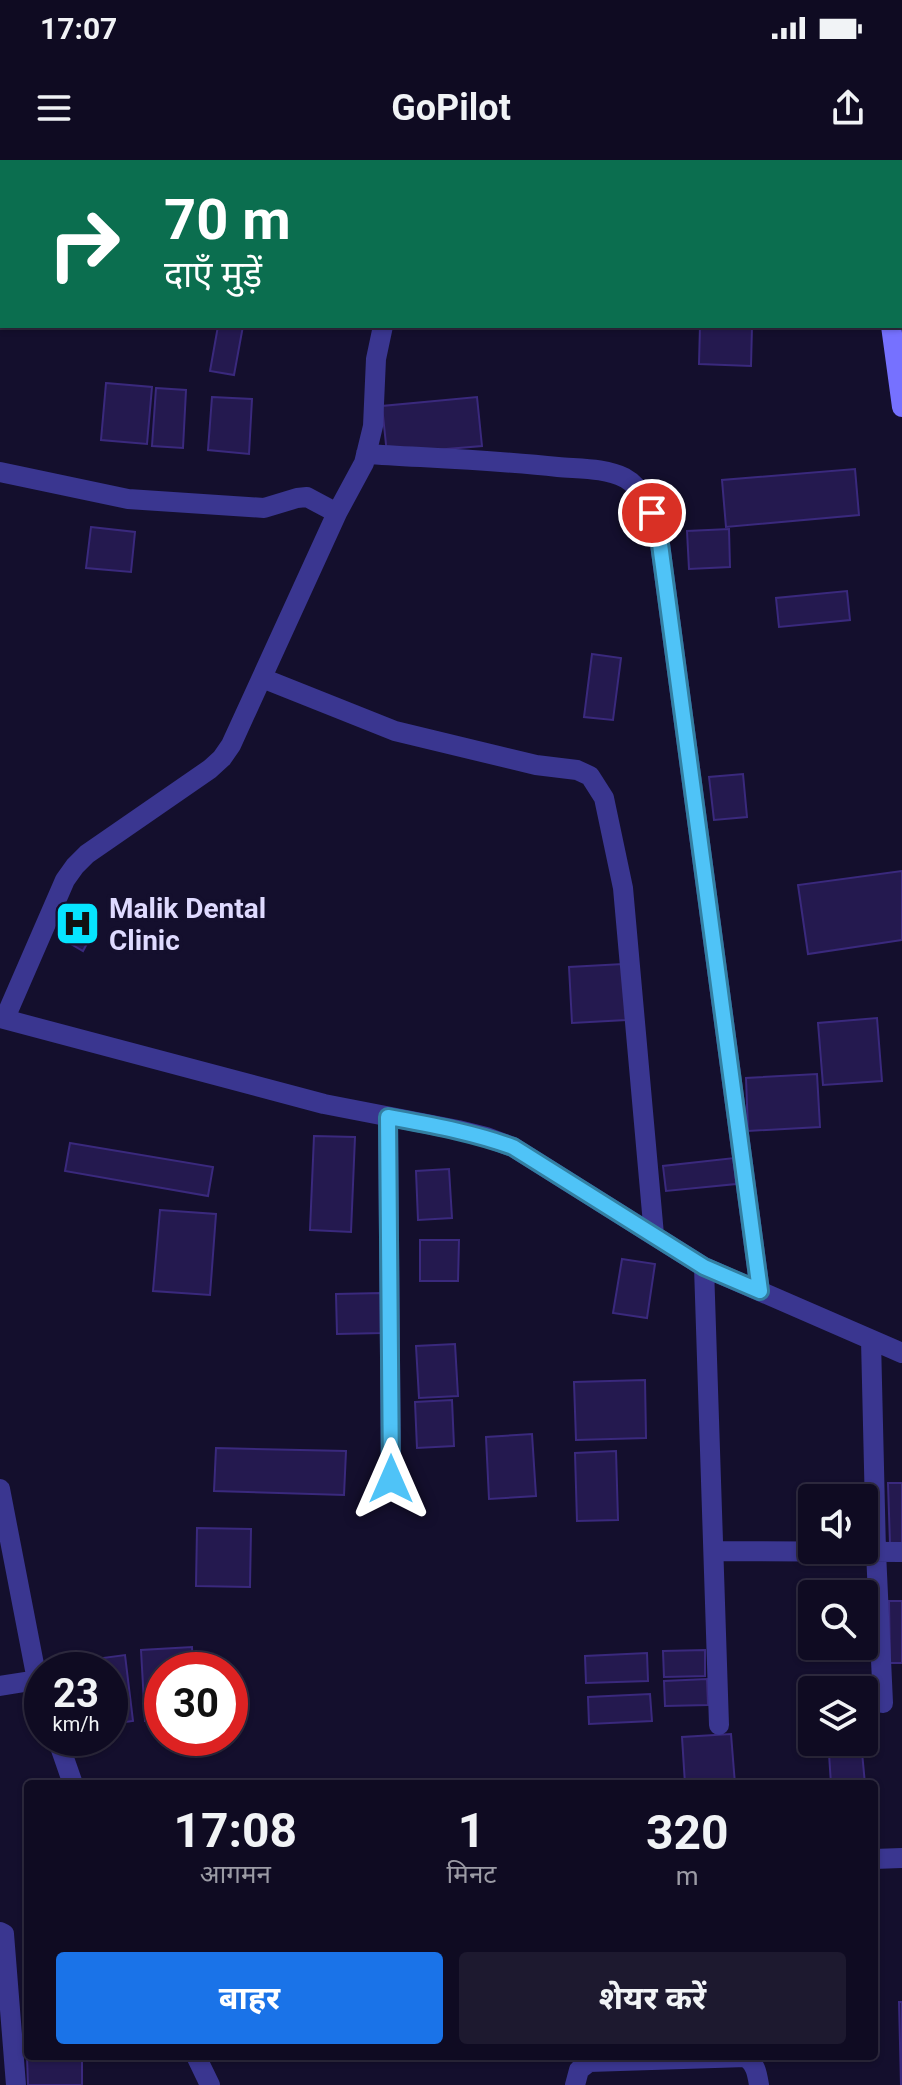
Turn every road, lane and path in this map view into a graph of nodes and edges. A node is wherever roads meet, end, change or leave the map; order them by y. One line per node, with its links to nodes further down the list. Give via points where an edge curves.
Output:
1 (383, 328): 4 (street)
2 (891, 328): 3 (street)
3 (902, 407)
4 (366, 454): 6 (street); 12 (street, via 605,472 627,479 652,513)
5 (0, 472): 6 (street, via 128,499 264,508 307,497)
6 (337, 513): 7 (street)
7 (262, 678): 8 (street, via 222,758 75,866); 10 (street, via 395,731 577,770 599,787 623,888)
8 (2, 1018): 9 (street)
9 (388, 1117): 10 (street, via 513,1147); 15 (street)
10 (654, 1235): 11 (street)
11 (704, 1267): 12 (street); 18 (street)
12 (760, 1291): 13 (street)
13 (871, 1340): 14 (street); 16 (street)
14 (902, 1353)
15 (391, 1479)
16 (874, 1484)
17 (0, 1489): 23 (street)
18 (714, 1551): 19 (street); 27 (street)
19 (798, 1552)
20 (878, 1552): 21 (street)
21 (902, 1552)
22 (877, 1564): 26 (street)
23 (32, 1652)
24 (0, 1686): 25 (street)
25 (24, 1687)
26 (883, 1703)
27 (719, 1725)
28 (63, 1756): 29 (street)
29 (72, 1780)
30 (902, 1858): 31 (street)
31 (878, 1859)
32 (0, 1932): 36 (street)
33 (198, 2060): 37 (street)
34 (652, 2060): 38 (street, via 589,2062 579,2070)
35 (750, 2060): 39 (street)
36 (16, 2085)
37 (210, 2085)
38 (575, 2085)
39 (759, 2085)

